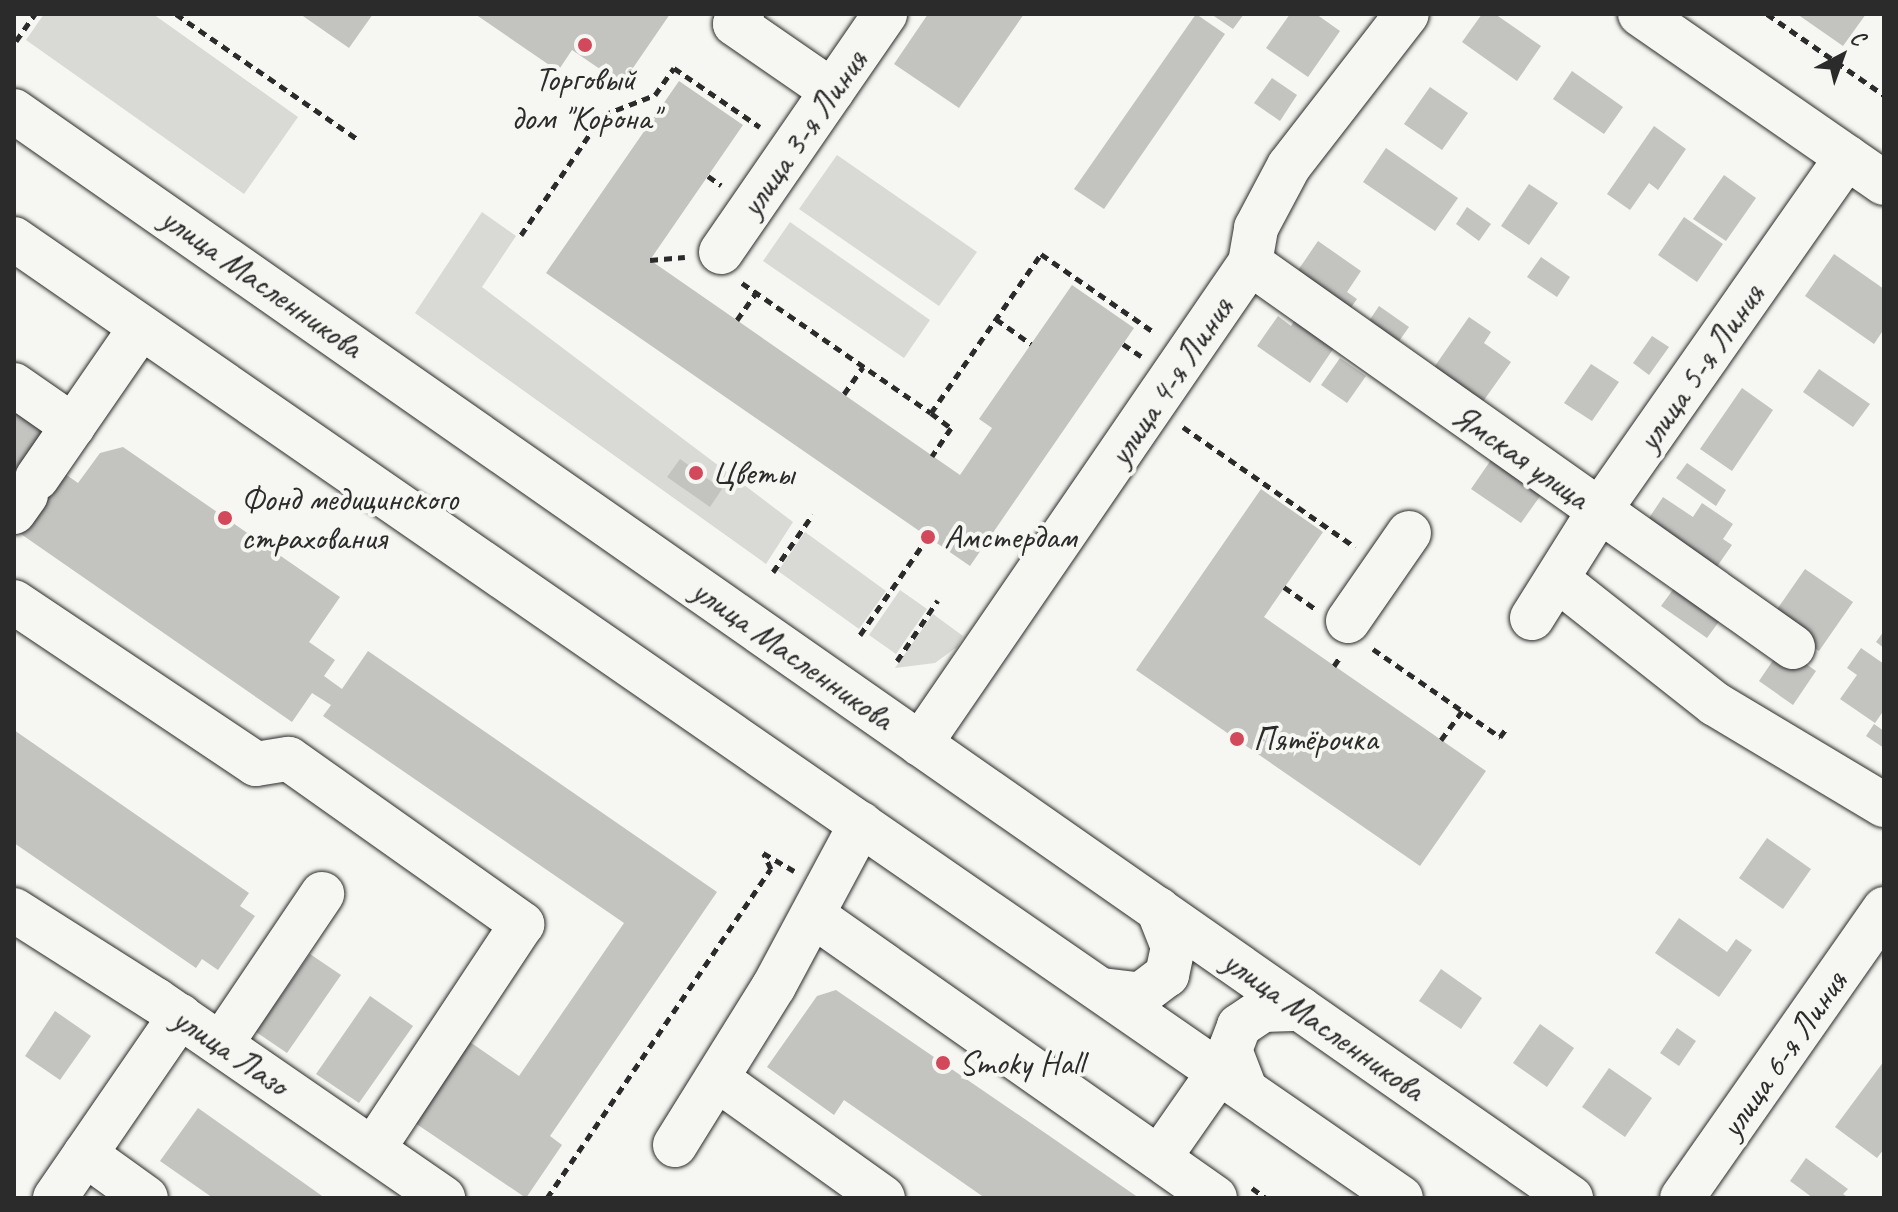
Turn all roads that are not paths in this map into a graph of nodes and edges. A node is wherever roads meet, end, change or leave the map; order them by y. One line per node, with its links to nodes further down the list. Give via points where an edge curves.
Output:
1 (742, 14): 5 (main road, via 735,24)
2 (885, 14): 5 (main road, улица 3-я Линия)
3 (1407, 14): 10 (main road, улица 4-я Линия, via 1289,166 1256,228)
4 (1640, 14): 7 (main road)
5 (832, 91): 11 (main road, улица 3-я Линия)
6 (14, 111): 23 (main road, улица Масленникова)
7 (1847, 157): 8 (main road); 16 (main road, улица 5-я Линия)
8 (1884, 183)
9 (14, 239): 12 (main road)
10 (1250, 263): 16 (main road, Ямская улица); 23 (main road, улица 4-я Линия)
11 (727, 265)
12 (141, 327): 14 (main road); 25 (main road)
13 (14, 385): 14 (main road)
14 (73, 426): 15 (main road)
15 (26, 495)
16 (1599, 511): 18 (main road, улица 5-я Линия); 22 (main road, Ямская улица)
17 (1409, 533): 21 (main road)
18 (1558, 580): 20 (main road, улица 5-я Линия); 24 (main road, via 1715,704)
19 (14, 602): 38 (main road, via 256,764 289,759 522,924)
20 (1532, 618)
21 (1357, 633)
22 (1793, 647)
23 (920, 744): 27 (main road, улица Масленникова)
24 (1884, 805)
25 (861, 824): 30 (main road); 31 (main road)
26 (322, 894): 34 (main road)
27 (1158, 909): 31 (main road, via 1173,947 1167,975 1140,995); 32 (main road, улица Масленникова)
28 (1884, 909): 48 (main road, улица 6-я Линия)
29 (14, 910): 33 (main road, улица Лазо)
30 (814, 916): 35 (main road); 40 (main road)
31 (1102, 990): 36 (main road)
32 (1300, 1009): 36 (main road, via 1263,1010 1239,1026 1230,1050); 47 (main road, улица Масленникова)
33 (180, 1016): 34 (main road, улица Лазо); 39 (main road)
34 (221, 1044): 38 (main road, улица Лазо)
35 (717, 1079): 37 (main road); 44 (main road)
36 (1232, 1080): 40 (main road); 46 (main road)
37 (675, 1145)
38 (373, 1149): 43 (main road, улица Лазо)
39 (85, 1154): 41 (main road); 42 (main road)
40 (1159, 1158): 45 (main road)
41 (55, 1198)
42 (146, 1198)
43 (443, 1198)
44 (883, 1198)
45 (1215, 1198)
46 (1401, 1198)
47 (1571, 1198)
48 (1682, 1198)

